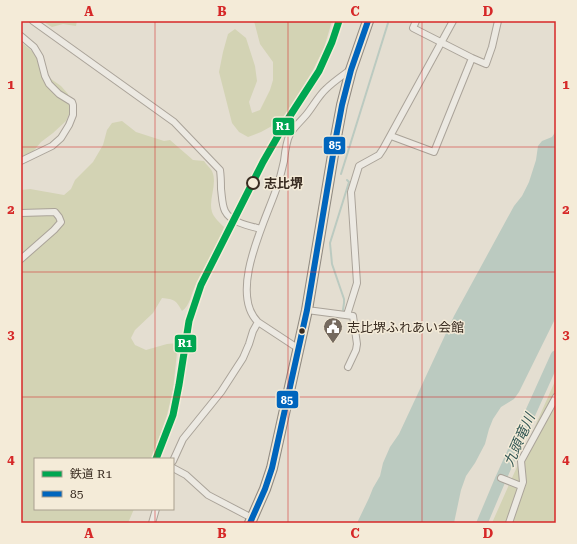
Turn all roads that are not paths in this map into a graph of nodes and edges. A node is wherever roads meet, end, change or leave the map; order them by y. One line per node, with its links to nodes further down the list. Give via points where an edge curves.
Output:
1 (33, 21): 13 (street, via 174,122 220,170 223,204 230,218)
2 (368, 21): 9 (highway)
3 (416, 21): 7 (street, via 412,28)
4 (453, 21): 7 (street)
5 (498, 21): 8 (street, via 486,64)
6 (21, 36): 11 (street, via 34,47 40,57 44,76 49,84 72,102 73,116 61,138 52,146)
7 (441, 42): 8 (street); 10 (street)
8 (472, 58): 10 (street, via 434,152)
9 (351, 70): 13 (street, via 325,90 291,133 277,187); 15 (highway, via 336,137)
10 (391, 136): 16 (street, via 379,155 359,166 352,192 357,282)
11 (21, 161)
12 (21, 214): 14 (street, via 55,212 61,222)
13 (261, 229): 17 (street, via 251,257 247,288 248,306)
14 (21, 259)
15 (308, 310): 16 (street); 18 (highway)
16 (347, 315): 19 (street, via 353,316 357,344)
17 (258, 322): 18 (street); 21 (street, via 240,364 183,439)
18 (299, 348): 26 (highway, via 272,468)
19 (348, 367)
20 (556, 397): 24 (street, via 521,462)
21 (174, 459)
22 (174, 469): 26 (street, via 208,495)
23 (501, 478): 24 (street)
24 (521, 486): 28 (street)
25 (156, 510): 27 (street)
26 (251, 520)
27 (152, 523)
28 (509, 523)

